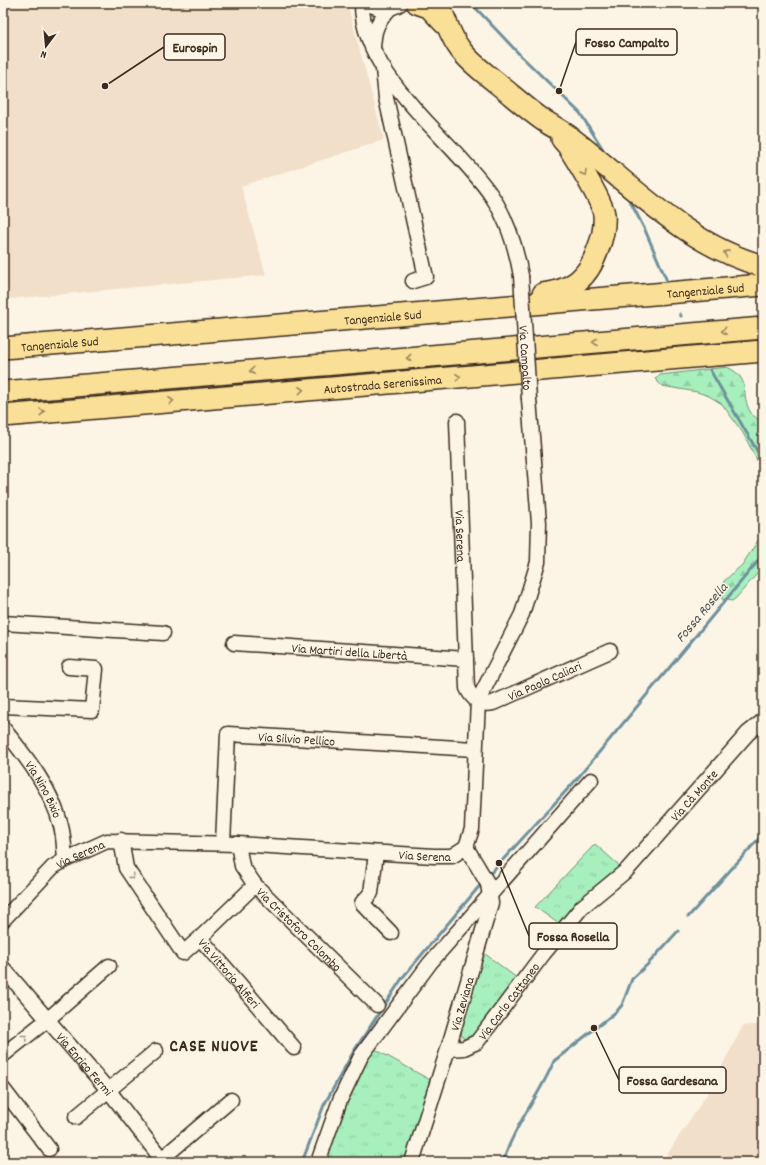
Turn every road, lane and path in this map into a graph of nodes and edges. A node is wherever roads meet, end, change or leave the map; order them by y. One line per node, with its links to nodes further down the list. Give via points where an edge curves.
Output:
1 (362, 3): 7 (street, Via Campalto, via 362,17)
2 (368, 3): 5 (street, via 379,8)
3 (417, 3): 6 (highway, via 429,7)
4 (437, 3): 6 (highway)
5 (396, 6): 7 (street, via 379,20 374,31)
6 (447, 27): 9 (highway, via 460,49 476,66)
7 (373, 48): 8 (street, Via Campalto)
8 (383, 66): 11 (street, via 386,98 426,277); 28 (street, Via Campalto, bridge, via 400,93 453,149 490,194 510,231 521,276 539,523 538,562 522,614)
9 (543, 120): 10 (highway, one-way to 9, via 742,260 702,241 658,210 570,137); 14 (highway, one-way to 14, via 568,146 604,213 602,238 588,272 580,280 545,294 488,301)
10 (763, 266)
11 (413, 281)
12 (763, 284): 14 (highway, Tangenziale Sud)
13 (763, 298): 18 (highway, Tangenziale Sud)
14 (437, 312): 16 (highway, Tangenziale Sud)
15 (763, 328): 19 (highway, Autostrada Serenissima, one-way to 19)
16 (3, 348)
17 (763, 351): 20 (highway, Autostrada Serenissima, one-way to 17)
18 (3, 360)
19 (3, 392)
20 (3, 416)
21 (457, 421): 26 (street, Via Serena)
22 (3, 623): 23 (street)
23 (163, 633)
24 (234, 643): 26 (street, Via Martiri della Libertà)
25 (610, 651): 28 (street, Via Paolo Caliari, via 505,698 486,704)
26 (466, 659): 28 (street, Via Serena, via 467,688 470,696)
27 (69, 667): 29 (street, via 96,669 92,710)
28 (478, 701): 32 (street, Via Serena)
29 (3, 706)
30 (763, 721): 40 (street, Via Cà Monte, via 748,733)
31 (3, 728): 39 (street, Via Nino Bixio, via 37,772 49,796 61,826)
32 (474, 748): 35 (street, Via Silvio Pellico, via 228,734); 37 (street, Via Serena, via 472,829)
33 (591, 780): 42 (street)
34 (121, 840): 35 (street, Via Serena); 39 (street, Via Serena, via 98,844); 45 (street, one-way to 45, via 126,868 183,953)
35 (223, 843): 36 (street, Via Serena)
36 (238, 844): 38 (street, Via Serena); 41 (street, Via Cristoforo Colombo, via 242,866)
37 (466, 847): 38 (street, Via Serena, via 452,856); 42 (street)
38 (376, 853): 44 (street, via 371,892 362,903)
39 (65, 860): 43 (street, Via Serena, via 53,867)
40 (627, 870): 51 (street, Via Carlo Cattaneo, via 582,907 544,952 477,1042 464,1048)
41 (255, 884): 45 (street, Via Vittorio Alfieri); 48 (street, Via Cristoforo Colombo)
42 (489, 888): 51 (street, Via Zeviana, via 491,903); 60 (street, via 361,1056 340,1100)
43 (3, 920)
44 (391, 933)
45 (200, 938): 50 (street, Via Vittorio Alfieri)
46 (109, 966): 49 (street)
47 (3, 968): 49 (street, Via Enrico Fermi)
48 (377, 1005)
49 (47, 1020): 53 (street, one-way to 49); 55 (street, Via Enrico Fermi)
50 (294, 1048)
51 (448, 1049): 61 (street, Via Zeviana)
52 (156, 1051): 55 (street)
53 (3, 1055)
54 (3, 1089): 58 (street)
55 (109, 1091): 57 (street); 59 (street, Via Enrico Fermi)
56 (231, 1100): 59 (street)
57 (76, 1117)
58 (49, 1149)
59 (161, 1161)
60 (318, 1162)
61 (412, 1162)

